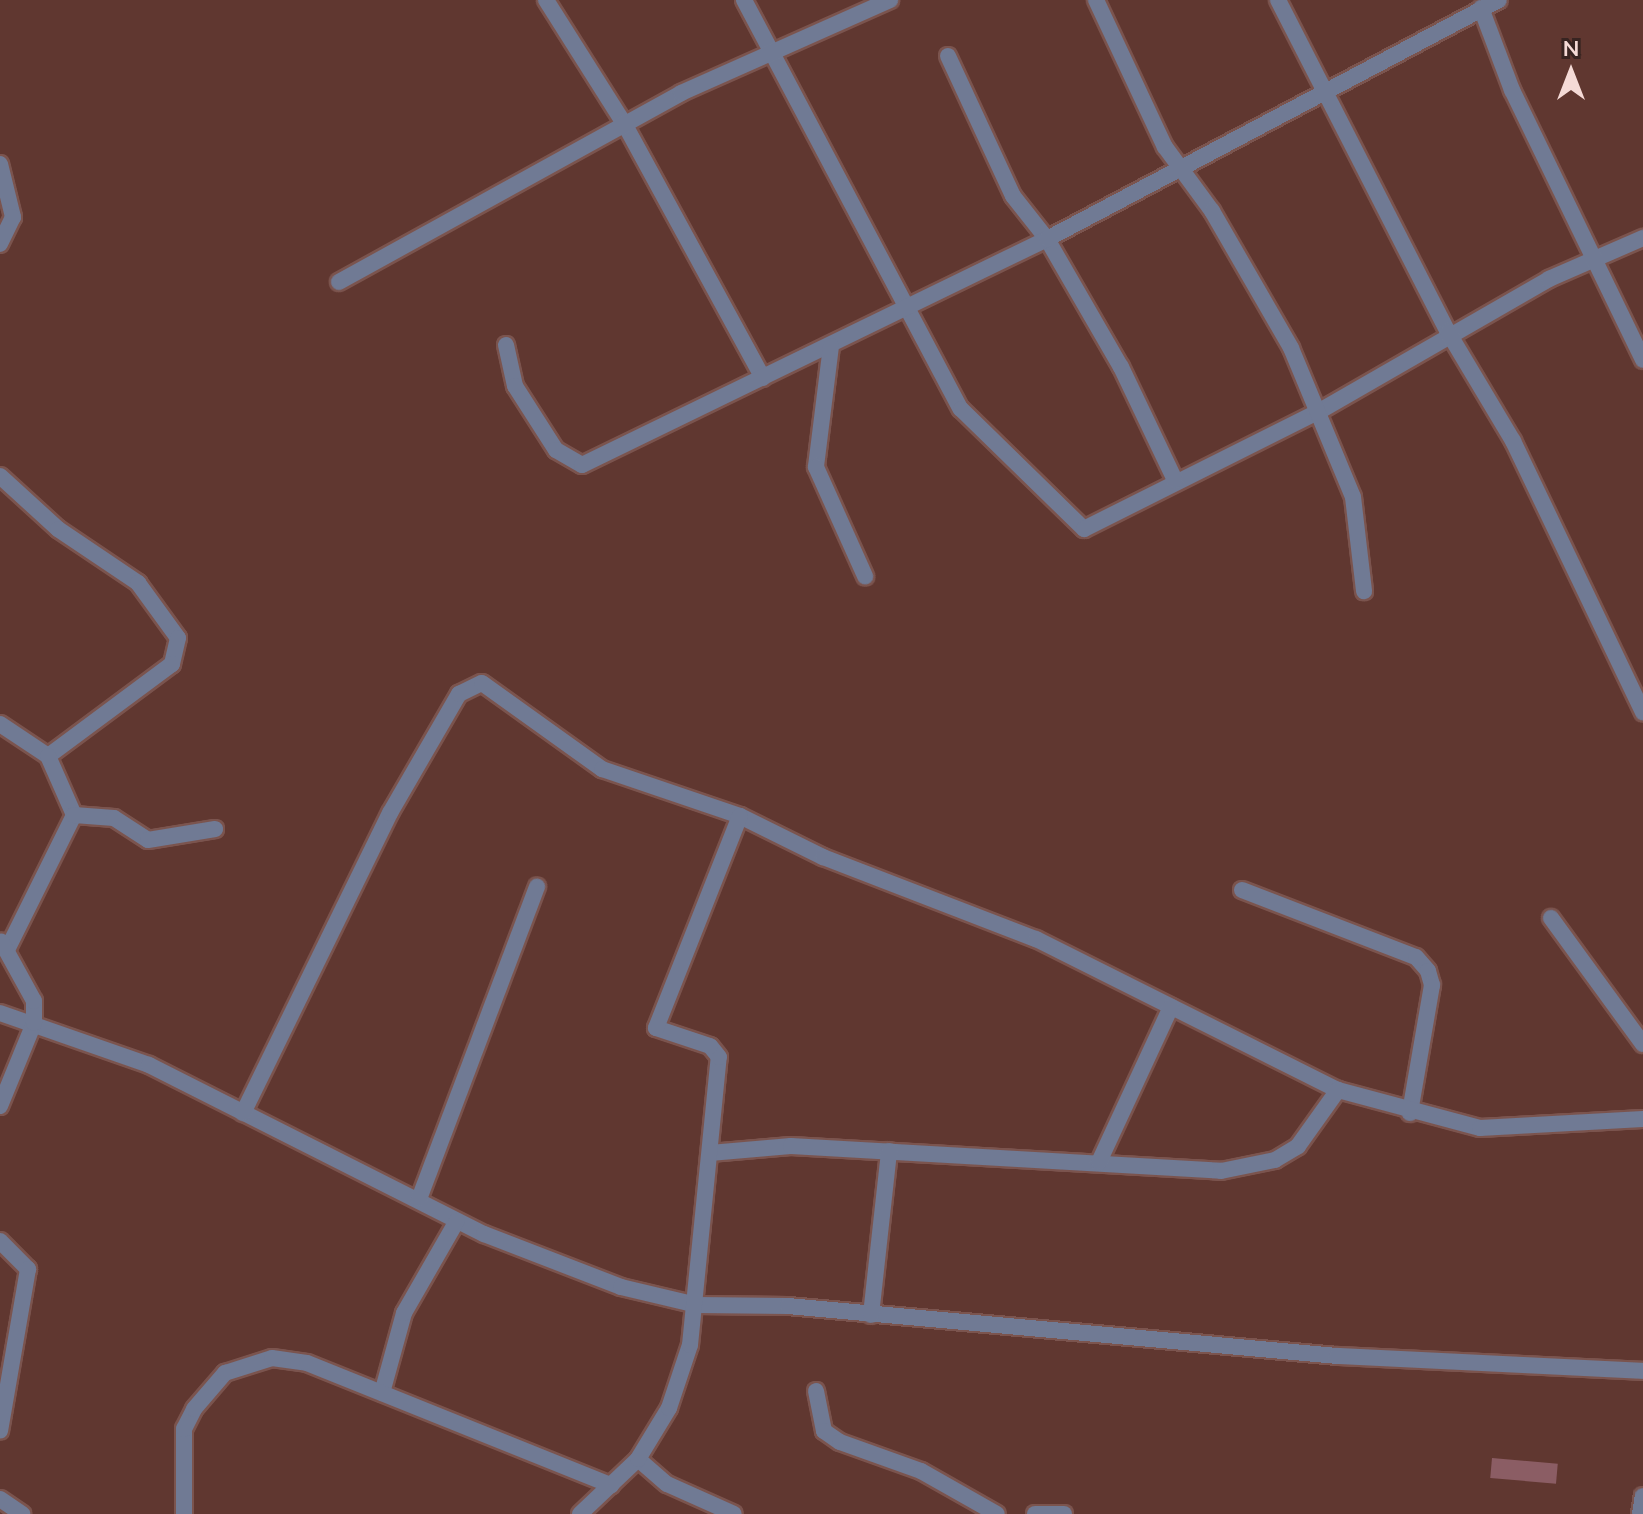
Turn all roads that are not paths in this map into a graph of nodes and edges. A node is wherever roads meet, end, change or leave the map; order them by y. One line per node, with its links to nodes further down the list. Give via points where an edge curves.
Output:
1 (546, 0): 11 (street)
2 (744, 0): 8 (street)
3 (890, 0): 8 (street)
4 (1096, 0): 13 (street)
5 (1278, 0): 10 (street)
6 (1499, 0): 7 (street)
7 (1481, 8): 10 (street); 17 (street, via 1512,90)
8 (771, 49): 11 (street); 19 (street)
9 (948, 56): 15 (street, via 1013,196)
10 (1324, 92): 13 (street); 20 (street)
11 (625, 125): 18 (street); 24 (street)
12 (0, 164): 16 (street, via 13,217)
13 (1180, 168): 15 (street); 25 (street, via 1261,291)
14 (1643, 238): 17 (street)
15 (1047, 239): 19 (street); 27 (street)
16 (0, 244)
17 (1596, 260): 20 (street); 23 (street)
18 (339, 282)
19 (906, 305): 22 (street); 27 (street, via 961,409 1070,522 1096,526)
20 (1448, 332): 25 (street); 30 (street, via 1513,441)
21 (506, 345): 24 (street, via 515,386 556,450 582,465)
22 (831, 346): 24 (street); 28 (street, via 816,467)
23 (1643, 360)
24 (763, 378)
25 (1318, 412): 27 (street); 29 (street, via 1353,497)
26 (0, 476): 32 (street, via 58,529 138,583 178,638 172,664)
27 (1175, 480)
28 (865, 576)
29 (1364, 591)
30 (1643, 712)
31 (0, 724): 32 (street)
32 (48, 756): 33 (street)
33 (74, 815): 35 (street, via 114,818 148,840); 39 (street)
34 (740, 816): 40 (street, via 823,857 1036,939); 46 (street, via 602,769 557,730 482,683 471,685 390,813); 50 (street, via 656,1028 717,1049)
35 (215, 829)
36 (537, 887): 52 (street)
37 (1242, 890): 47 (street, via 1416,957 1428,971 1432,985)
38 (1551, 918): 43 (street)
39 (4, 944): 42 (street, via 34,1001)
40 (1171, 1007): 44 (street); 51 (street)
41 (0, 1013): 42 (street)
42 (34, 1023): 45 (street); 46 (street, via 127,1055)
43 (1643, 1044)
44 (1338, 1090): 47 (street); 51 (street, via 1298,1146 1275,1160 1181,1171)
45 (0, 1106)
46 (243, 1113): 52 (street)
47 (1410, 1113): 48 (street, via 1495,1128)
48 (1643, 1119)
49 (889, 1151): 50 (street, via 791,1146); 51 (street); 56 (street)
50 (710, 1153): 55 (street)
51 (1099, 1162)
52 (419, 1199): 53 (street)
53 (457, 1221): 55 (street, via 583,1274); 59 (street, via 404,1313)
54 (0, 1241): 60 (street, via 28,1269)
55 (697, 1305): 56 (street); 61 (street, via 682,1377)
56 (871, 1315): 57 (street, via 1337,1356)
57 (1643, 1371)
58 (816, 1391): 69 (street, via 824,1431 840,1442 921,1471)
59 (382, 1393): 62 (street); 66 (street, via 295,1361 244,1362 225,1373 184,1429)
60 (0, 1431)
61 (638, 1459): 62 (street); 68 (street, via 667,1484)
62 (611, 1485): 67 (street)
63 (1643, 1496): 72 (street)
64 (0, 1499): 65 (street)
65 (22, 1514)
66 (184, 1514)
67 (580, 1514)
68 (734, 1514)
69 (997, 1514)
70 (1035, 1514): 71 (street)
71 (1064, 1514)
72 (1640, 1514)

